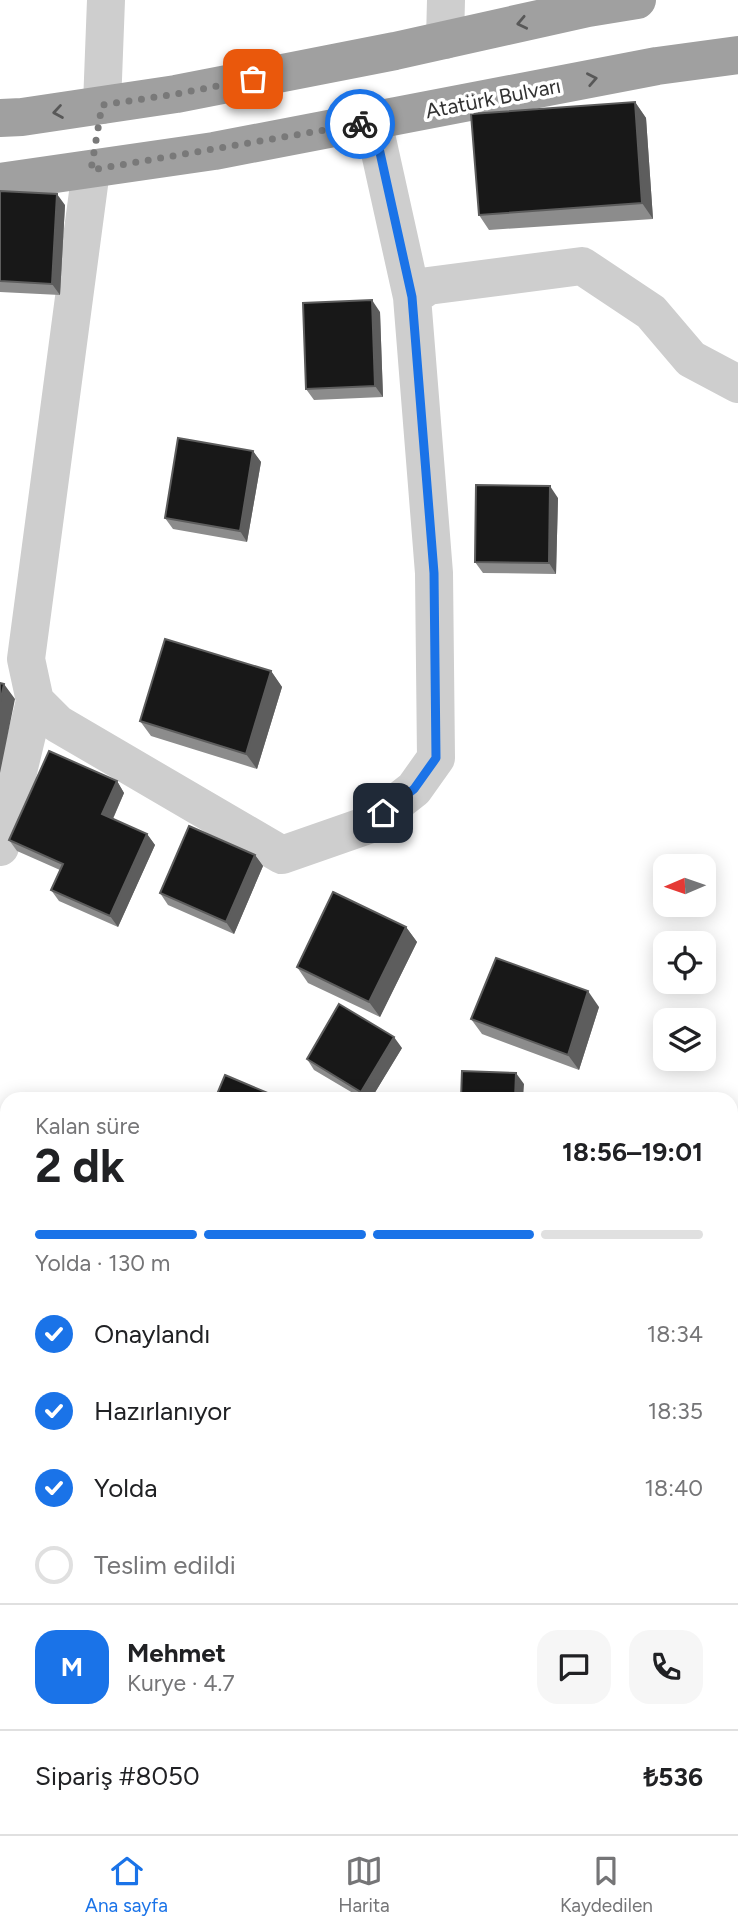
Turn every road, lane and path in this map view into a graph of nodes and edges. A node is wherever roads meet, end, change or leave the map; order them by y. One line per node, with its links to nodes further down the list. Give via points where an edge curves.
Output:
1 (106, 0): 6 (street)
2 (446, 0): 4 (street)
3 (637, 0): 4 (highway, one-way to 4)
4 (445, 40): 6 (highway)
5 (738, 55): 8 (highway, Atatürk Bulvarı, one-way to 5, via 657,66)
6 (102, 105): 7 (highway, one-way to 7); 9 (highway)
7 (0, 118)
8 (373, 121): 9 (highway, Atatürk Bulvarı); 11 (street)
9 (91, 170): 10 (highway, Atatürk Bulvarı); 13 (street)
10 (0, 183)
11 (412, 297): 12 (street, via 428,286 582,266 651,312 691,359); 14 (street, via 434,573 436,758 414,789 368,825 282,855 58,724)
12 (738, 384)
13 (13, 656): 14 (street)
14 (35, 701): 15 (street)
15 (0, 847)

